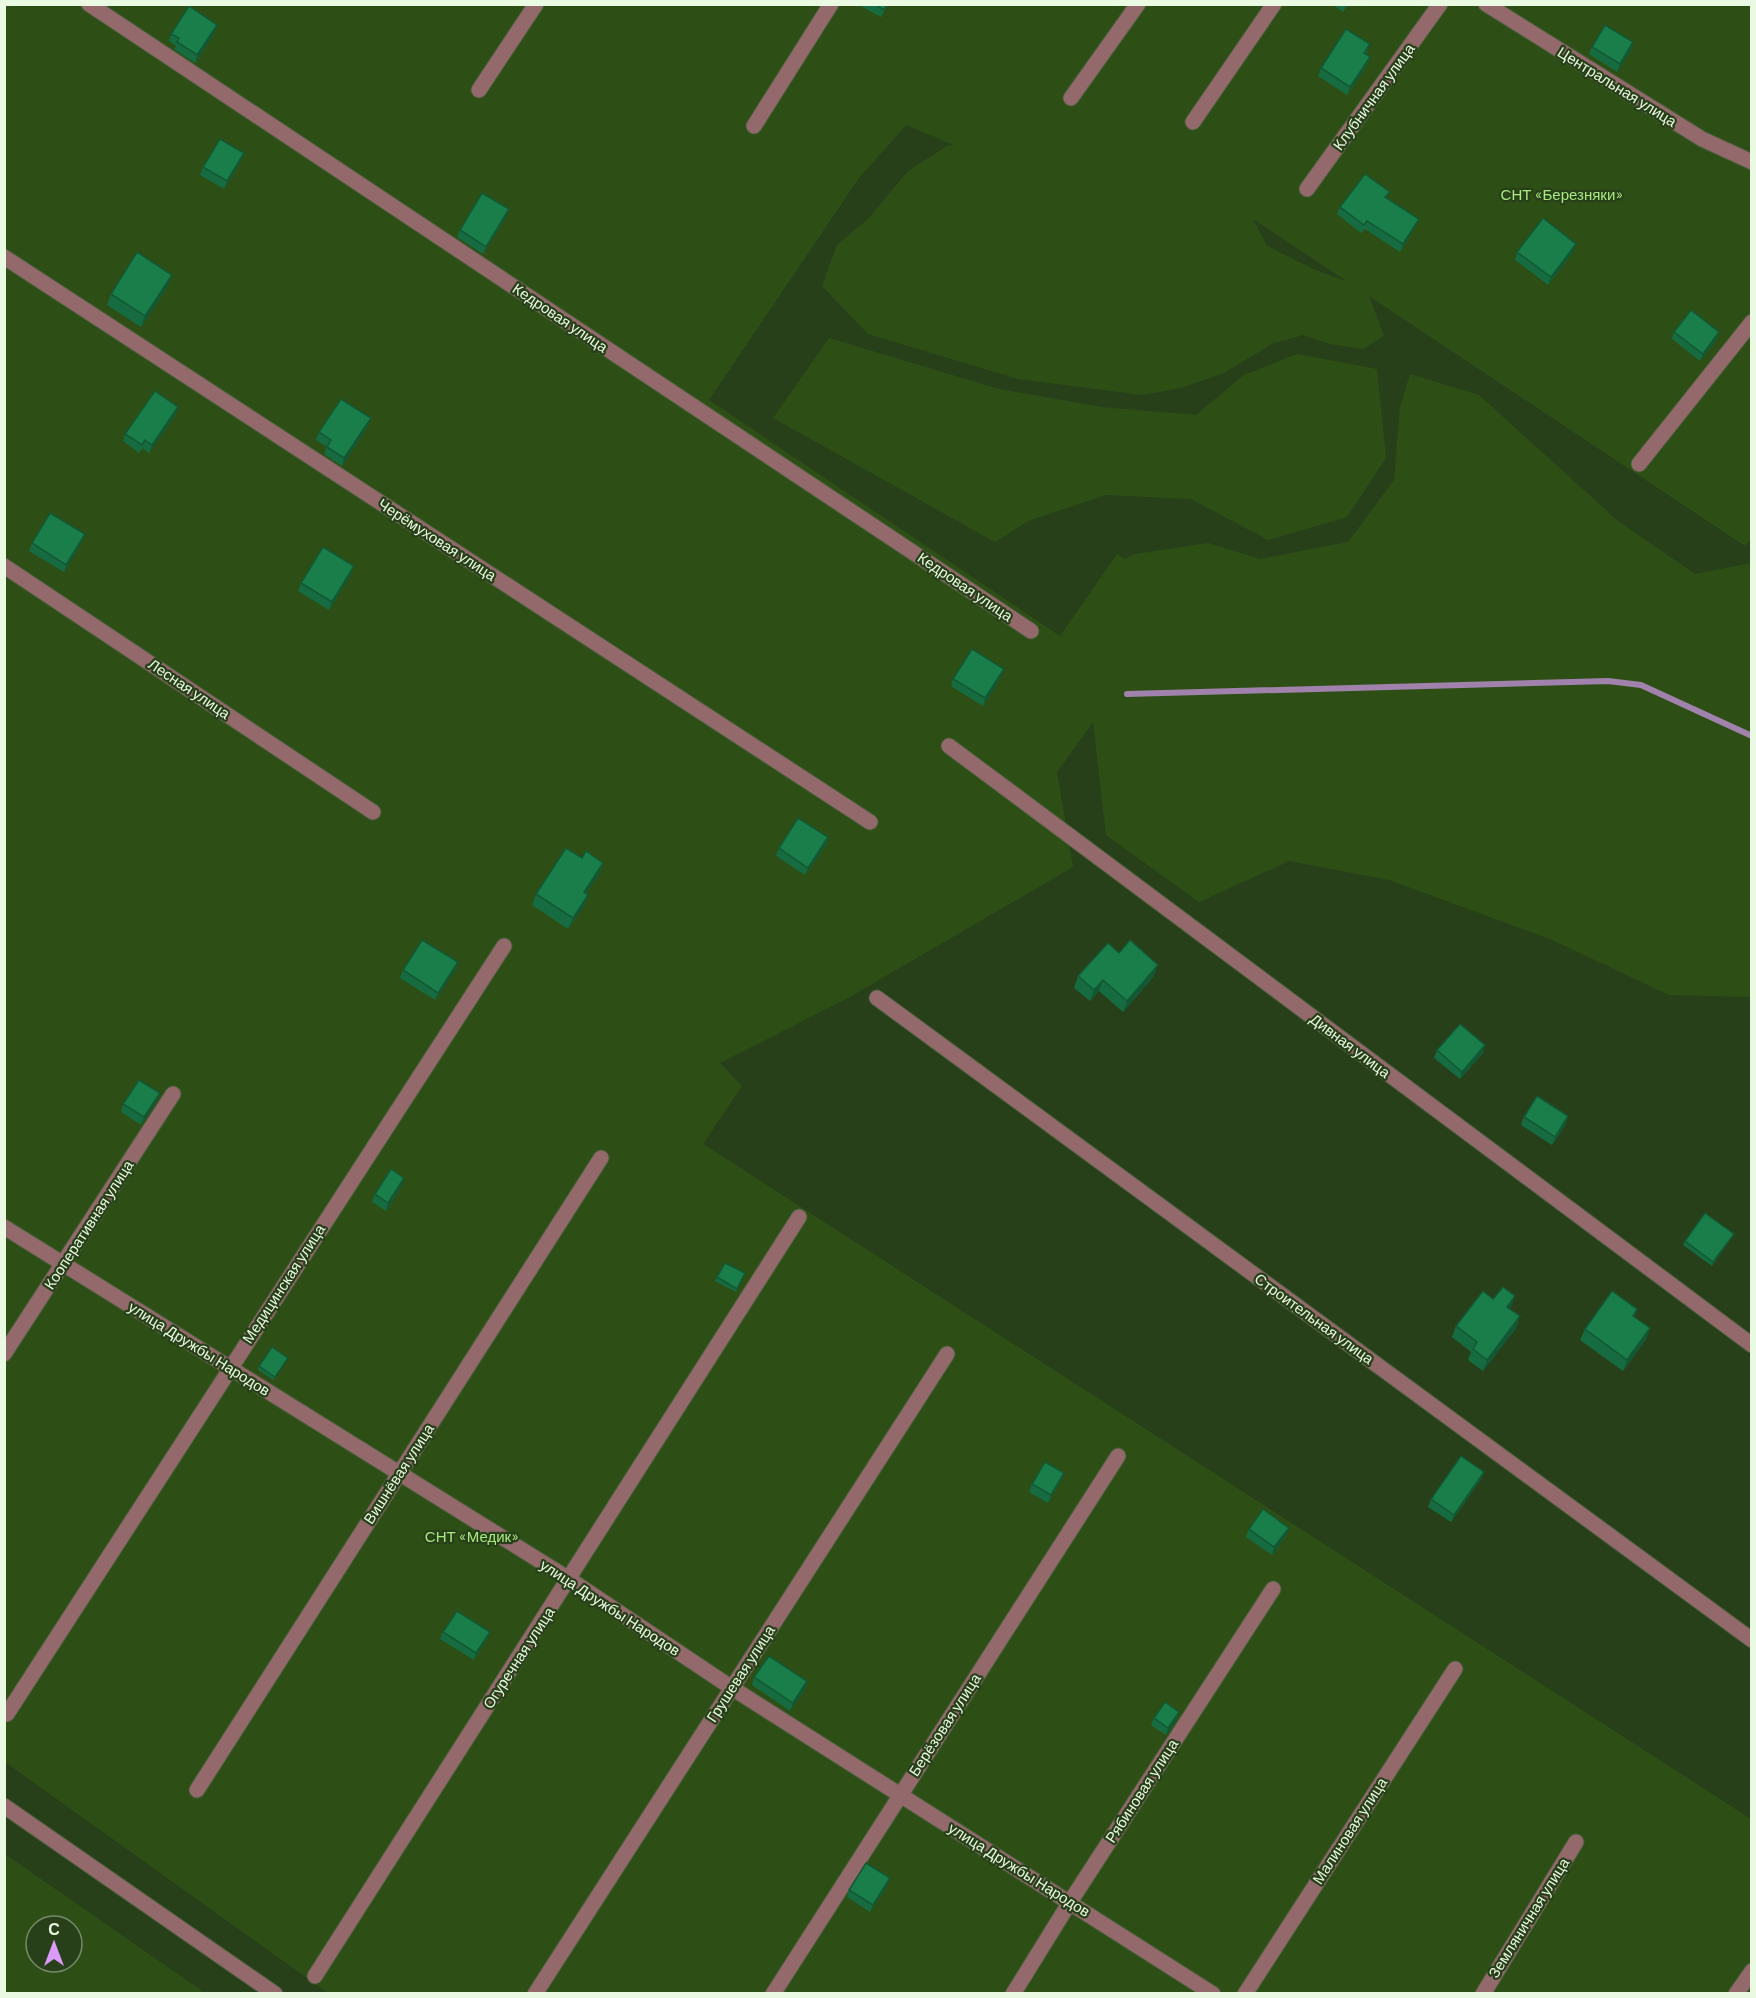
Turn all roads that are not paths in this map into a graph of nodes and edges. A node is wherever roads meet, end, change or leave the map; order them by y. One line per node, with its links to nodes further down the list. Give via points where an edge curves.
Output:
1 (89, 4): 18 (street, Кедровая улица)
2 (536, 4): 8 (street)
3 (831, 4): 11 (street)
4 (1138, 4): 9 (street)
5 (1274, 4): 10 (street)
6 (1440, 4): 13 (street, Клубничная улица)
7 (1486, 4): 12 (street, Центральная улица, via 1702,139)
8 (479, 90)
9 (1071, 98)
10 (1193, 122)
11 (754, 126)
12 (1752, 162)
13 (1307, 189)
14 (4, 257): 21 (street, Черёмуховая улица)
15 (1752, 321): 16 (street)
16 (1639, 464)
17 (4, 566): 20 (street, Лесная улица)
18 (1031, 631)
19 (949, 746): 29 (street, Дивная улица)
20 (373, 812)
21 (870, 822)
22 (504, 946): 32 (street, Медицинская улица)
23 (877, 998): 37 (street, Строительная улица)
24 (173, 1094): 28 (street, Кооперативная улица)
25 (601, 1158): 34 (street, Вишнёвая улица)
26 (799, 1217): 35 (street, Огуречная улица)
27 (4, 1227): 28 (street, улица Дружбы Народов)
28 (64, 1265): 30 (street, Кооперативная улица); 32 (street, улица Дружбы Народов)
29 (1752, 1345)
30 (4, 1354)
31 (947, 1354): 39 (street, Грушевая улица)
32 (230, 1368): 34 (street, улица Дружбы Народов); 40 (street, Медицинская улица)
33 (1118, 1456): 42 (street, Берёзовая улица)
34 (399, 1475): 35 (street, улица Дружбы Народов); 41 (street, Вишнёвая улица)
35 (569, 1579): 39 (street, улица Дружбы Народов); 47 (street, Огуречная улица)
36 (1273, 1589): 45 (street, Рябиновая улица)
37 (1752, 1640)
38 (1455, 1669): 53 (street, Малиновая улица)
39 (732, 1688): 42 (street, улица Дружбы Народов); 49 (street, Грушевая улица)
40 (7, 1714)
41 (197, 1790)
42 (900, 1794): 45 (street, улица Дружбы Народов); 50 (street, Берёзовая улица)
43 (4, 1806): 48 (street)
44 (1576, 1842): 54 (street, Земляничная улица)
45 (1070, 1902): 51 (street, Рябиновая улица); 52 (street, улица Дружбы Народов)
46 (1752, 1971): 55 (street)
47 (315, 1976)
48 (275, 1994)
49 (535, 1994)
50 (773, 1994)
51 (1013, 1994)
52 (1213, 1994)
53 (1245, 1994)
54 (1483, 1994)
55 (1736, 1994)

